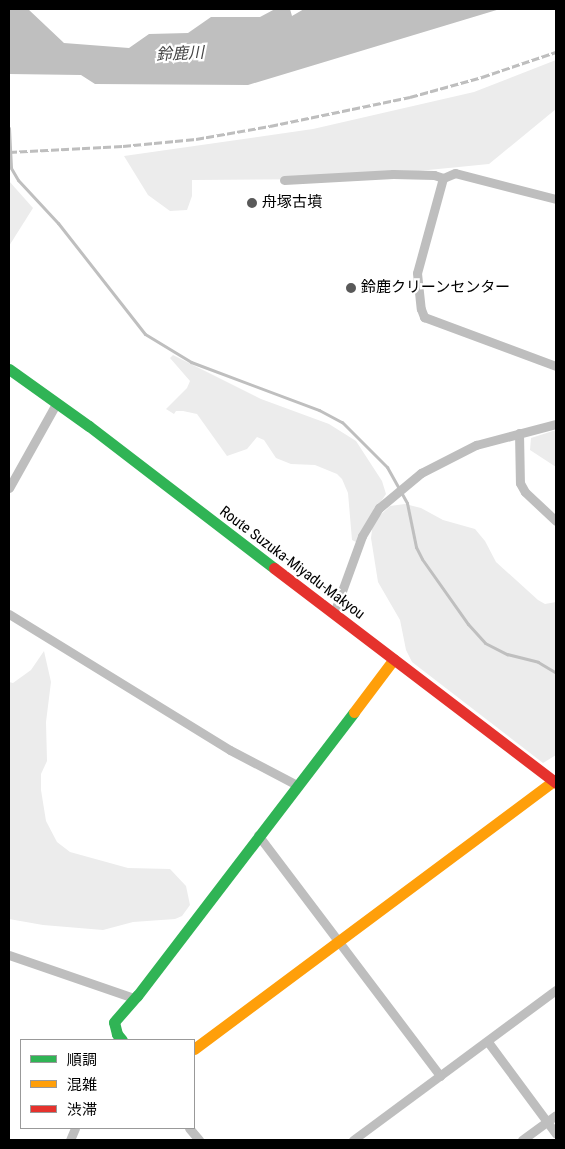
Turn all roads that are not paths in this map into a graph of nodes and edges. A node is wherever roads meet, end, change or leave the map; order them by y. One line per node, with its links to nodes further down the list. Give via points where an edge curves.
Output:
1 (443, 178): 2 (street, via 393,174); 3 (street, via 455,173); 4 (street, via 417,273 420,309 424,317)
2 (284, 180)
3 (556, 199)
4 (556, 366)
5 (9, 369): 6 (street, Route Suzuka-Miyadu-Makyou)
6 (57, 402): 9 (street); 11 (street, Route Suzuka-Miyadu-Makyou)
7 (556, 424): 8 (street)
8 (520, 433): 10 (street, via 520,483 525,492); 11 (street, via 476,445 421,474 379,508 367,525)
9 (9, 488)
10 (556, 520)
11 (334, 613): 13 (street, Route Suzuka-Miyadu-Makyou)
12 (9, 614): 15 (street, via 230,750)
13 (394, 658): 14 (street, Route Suzuka-Miyadu-Makyou); 15 (street)
14 (555, 782): 17 (street)
15 (297, 784): 16 (street)
16 (258, 835): 17 (street); 20 (street)
17 (338, 943): 25 (street); 26 (street)
18 (9, 955): 20 (street)
19 (556, 990): 24 (street)
20 (134, 998): 21 (street, via 114,1022)
21 (116, 1029): 22 (street); 23 (street)
22 (110, 1039)
23 (121, 1039)
24 (488, 1042): 26 (street); 28 (street)
25 (195, 1048)
26 (440, 1076): 32 (street)
27 (556, 1115): 28 (street)
28 (547, 1122): 30 (street); 33 (street)
29 (190, 1129): 31 (street)
30 (556, 1134)
31 (199, 1140)
32 (353, 1140)
33 (522, 1140)

